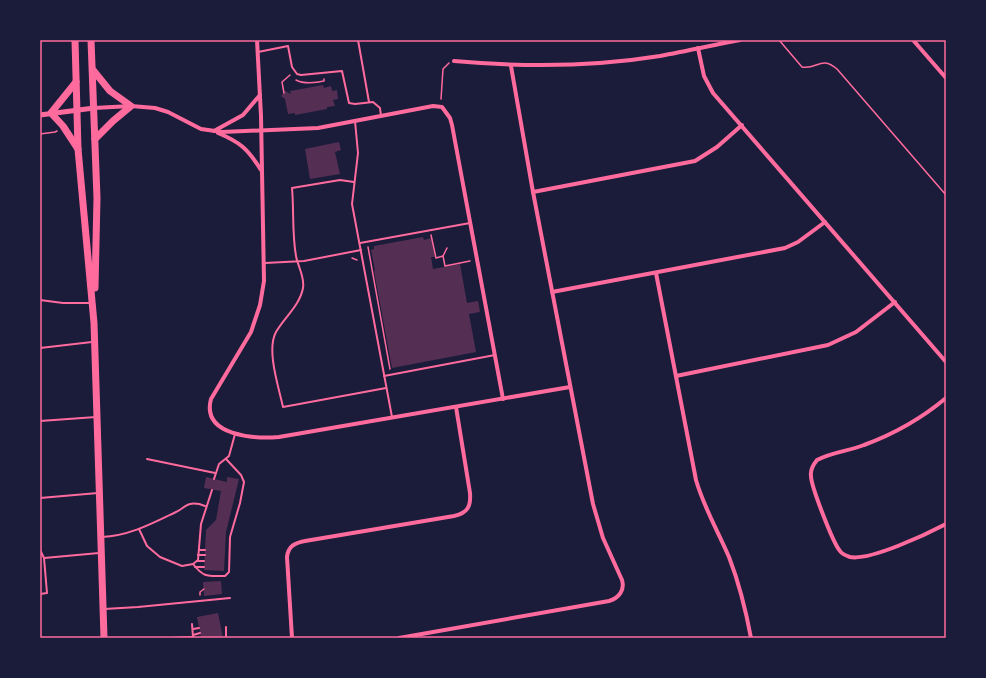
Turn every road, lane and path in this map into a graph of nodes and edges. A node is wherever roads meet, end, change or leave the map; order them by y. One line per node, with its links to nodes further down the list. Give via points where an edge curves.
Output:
1 (75, 40): 15 (highway)
2 (91, 40): 12 (highway)
3 (257, 40): 9 (street)
4 (358, 40): 19 (lane)
5 (740, 40): 8 (street)
6 (779, 40): 37 (path, via 802,67 808,68 825,62 837,69)
7 (913, 40): 13 (street)
8 (698, 48): 11 (street, via 660,56 607,62); 27 (street, via 708,85)
9 (258, 52): 17 (street); 19 (lane, via 288,46 292,67 297,74 342,71 349,103)
10 (454, 61): 11 (street); 18 (path, via 443,69)
11 (511, 66): 36 (street)
12 (93, 70): 20 (highway, via 110,91); 21 (highway)
13 (946, 78)
14 (324, 81): 16 (path, via 304,83 290,75 282,82)
15 (76, 82): 22 (highway); 23 (highway)
16 (284, 93)
17 (260, 95): 29 (street, via 243,115); 30 (street)
18 (441, 99)
19 (369, 102): 25 (lane, via 378,104)
20 (131, 106): 21 (street); 29 (street, via 159,109 196,127); 32 (highway)
21 (94, 108): 22 (street); 32 (highway)
22 (77, 110): 23 (street); 33 (highway)
23 (51, 114): 24 (street); 33 (highway, via 63,126)
24 (40, 115)
25 (381, 116): 26 (street); 39 (street, via 438,106 446,112 452,125)
26 (355, 121): 30 (street, via 308,129); 35 (lane, via 358,153)
27 (742, 125): 36 (street, via 713,150 695,161); 38 (street)
28 (58, 129): 31 (path, via 55,132)
29 (214, 131): 30 (street); 34 (street, via 243,145)
30 (261, 131): 34 (street)
31 (40, 134)
32 (95, 139): 55 (highway, via 97,198)
33 (78, 149): 55 (highway)
34 (262, 172): 50 (street)
35 (354, 182): 41 (lane, via 352,204); 49 (lane, via 340,180 292,188)
36 (533, 192): 52 (street)
37 (946, 195)
38 (825, 222): 51 (street, via 798,242 785,248); 54 (street)
39 (470, 223): 41 (lane); 47 (street)
40 (424, 236): 45 (path, via 431,235 436,258)
41 (360, 243): 44 (lane)
42 (375, 245): 60 (path, via 368,246)
43 (446, 248): 45 (path)
44 (361, 250): 49 (lane); 61 (lane)
45 (443, 256): 47 (path, via 445,266)
46 (352, 258): 48 (path)
47 (477, 260): 58 (street)
48 (357, 261)
49 (298, 262): 50 (lane); 64 (lane, via 303,276 303,289 276,332 272,347 283,407)
50 (265, 263): 71 (street, via 262,294 255,323 211,399 209,412 213,420 220,427)
51 (656, 273): 52 (street); 62 (street)
52 (552, 292): 63 (street)
53 (40, 300): 55 (lane)
54 (895, 302): 59 (street); 62 (street, via 856,332 828,345)
55 (93, 303): 56 (highway)
56 (94, 342): 57 (lane); 68 (highway)
57 (40, 348)
58 (495, 355): 61 (lane); 66 (street)
59 (946, 362)
60 (390, 370)
61 (384, 376): 64 (lane)
62 (676, 376): 112 (street, via 696,480 704,505 736,577)
63 (570, 387): 66 (street); 106 (street, via 592,504 603,538 622,580 622,591 609,601)
64 (386, 388): 69 (lane)
65 (946, 398): 80 (street, via 920,418 895,432 863,446 817,460 810,475 836,544 845,555 856,557 870,554 913,540)
66 (503, 399): 67 (street)
67 (456, 407): 69 (street); 110 (street, via 470,493 468,509 460,515 305,541 292,546 288,557)
68 (97, 416): 70 (lane); 77 (highway)
69 (392, 418): 71 (street, via 279,437 256,438)
70 (40, 421)
71 (235, 433): 73 (lane, via 231,452)
72 (147, 459): 74 (lane)
73 (226, 459): 74 (lane, via 219,464); 93 (lane, via 244,482 230,537 229,572 225,576 206,576 200,574)
74 (215, 473): 75 (lane)
75 (214, 479)
76 (212, 490): 79 (lane)
77 (100, 493): 78 (lane); 82 (highway)
78 (40, 498)
79 (205, 506): 81 (lane, via 187,505); 84 (lane)
80 (946, 524)
81 (139, 529): 82 (lane, via 117,536); 92 (lane, via 147,546 160,557 182,566)
82 (101, 537): 86 (highway)
83 (40, 550): 89 (lane)
84 (199, 550): 85 (lane); 87 (lane)
85 (205, 550)
86 (101, 553): 89 (lane); 99 (highway)
87 (198, 555): 88 (lane); 90 (lane)
88 (205, 555)
89 (44, 558): 96 (lane, via 47,593)
90 (197, 561): 91 (lane); 92 (lane)
91 (204, 561)
92 (193, 564): 93 (lane)
93 (195, 567): 94 (lane)
94 (204, 567)
95 (204, 589): 98 (path, via 200,592)
96 (40, 594)
97 (230, 598): 98 (lane)
98 (200, 601): 99 (lane)
99 (103, 609): 107 (highway)
100 (192, 624): 103 (lane)
101 (226, 627): 109 (lane)
102 (199, 628): 103 (lane)
103 (193, 629): 105 (lane)
104 (200, 634): 105 (lane)
105 (194, 636): 108 (lane)
106 (408, 637): 111 (street)
107 (104, 638)
108 (171, 638)
109 (226, 638)
110 (292, 638)
111 (399, 638)
112 (751, 638)

